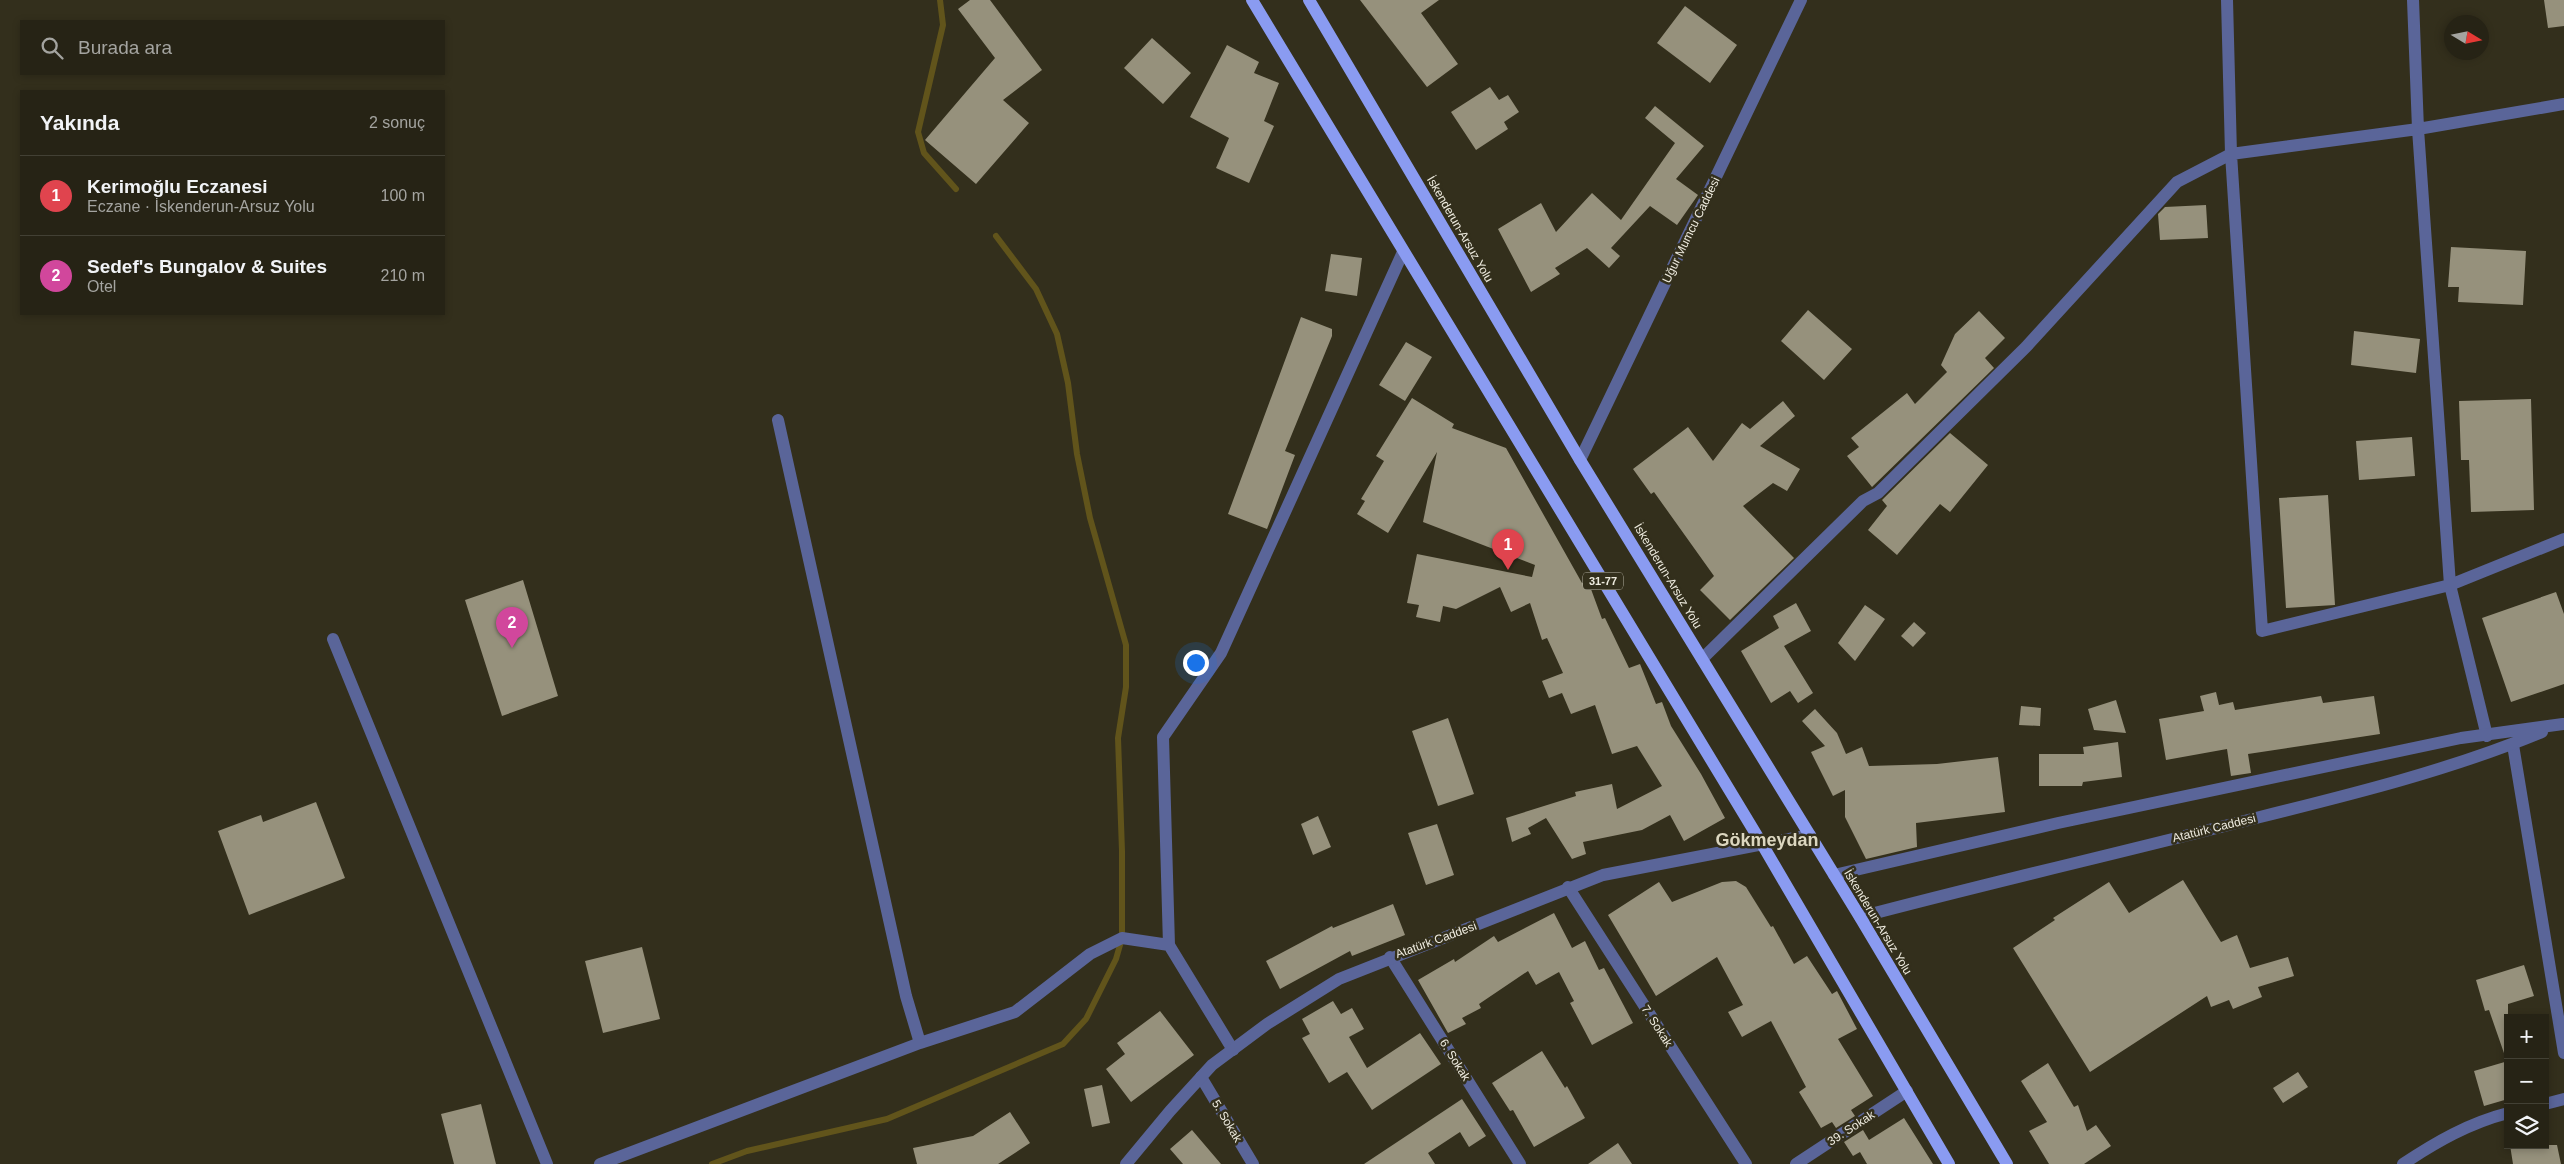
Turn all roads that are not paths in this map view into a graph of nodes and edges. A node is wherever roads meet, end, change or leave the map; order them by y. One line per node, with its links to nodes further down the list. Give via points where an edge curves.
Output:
1 (1252, 0): 9 (main road, 31-77)
2 (1310, 0): 11 (main road, İskenderun-Arsuz Yolu)
3 (1801, 0): 11 (street, Uğur Mumcu Caddesi)
4 (2227, 0): 8 (street)
5 (2413, 0): 7 (street)
6 (2564, 104): 7 (street)
7 (2418, 129): 8 (street); 13 (street)
8 (2232, 154): 13 (street, via 2262,631); 15 (street, via 2177,182 2026,347 1878,493 1863,502)
9 (1403, 252): 20 (main road, 31-77); 24 (street, via 1221,653 1163,737)
10 (778, 420): 26 (street, via 903,986)
11 (1580, 460): 15 (main road, İskenderun-Arsuz Yolu)
12 (2564, 540): 13 (street)
13 (2450, 585): 17 (street)
14 (333, 639): 34 (street)
15 (1702, 659): 19 (main road, İskenderun-Arsuz Yolu)
16 (2564, 724): 17 (street); 18 (street, Atatürk Caddesi)
17 (2487, 736): 21 (street, via 2461,738 2058,823)
18 (2512, 745): 23 (street, Atatürk Caddesi, via 2362,792); 28 (street)
19 (1810, 835): 20 (street, Atatürk Caddesi); 21 (main road, İskenderun-Arsuz Yolu)
20 (1762, 844): 22 (street, Atatürk Caddesi, via 1603,875); 30 (main road, 31-77)
21 (1834, 875): 23 (main road, İskenderun-Arsuz Yolu)
22 (1568, 888): 25 (street, Atatürk Caddesi); 39 (street, 7. Sokak)
23 (1860, 917): 42 (main road, İskenderun-Arsuz Yolu)
24 (1169, 945): 26 (street, via 1122,938 1090,954 1015,1012); 27 (street)
25 (1390, 957): 27 (street, Atatürk Caddesi, via 1339,979 1267,1024); 38 (street, 6. Sokak)
26 (920, 1043): 35 (street)
27 (1233, 1050): 29 (street, Atatürk Caddesi)
28 (2564, 1053)
29 (1201, 1077): 36 (street, Atatürk Caddesi); 37 (street, 5. Sokak)
30 (1907, 1092): 40 (street, 39. Sokak); 41 (main road, 31-77)
31 (2564, 1099): 32 (street)
32 (2549, 1103)
33 (2504, 1114): 43 (street, via 2482,1120 2433,1144)
34 (547, 1164)
35 (600, 1164)
36 (1126, 1164)
37 (1253, 1164)
38 (1520, 1164)
39 (1746, 1164)
40 (1796, 1164)
41 (1950, 1164)
42 (2007, 1164)
43 (2403, 1164)

